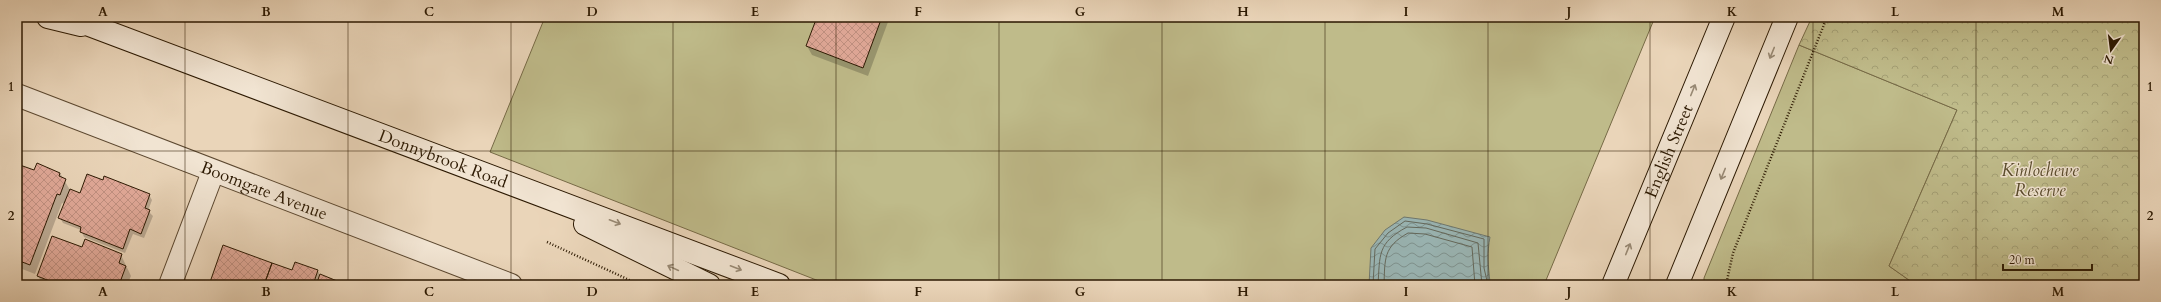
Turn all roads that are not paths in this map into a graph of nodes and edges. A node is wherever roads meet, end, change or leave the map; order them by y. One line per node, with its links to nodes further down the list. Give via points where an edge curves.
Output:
1 (48, 17): 5 (street, Donnybrook Road)
2 (68, 17): 5 (street, Donnybrook Road)
3 (1724, 17): 15 (street, English Street, one-way to 3)
4 (1787, 17): 10 (street, one-way to 10)
5 (107, 32): 8 (street, Donnybrook Road)
6 (17, 95): 7 (street, Boomgate Avenue)
7 (213, 172): 9 (street, Boomgate Avenue); 11 (street)
8 (486, 173): 13 (street, one-way to 8); 14 (street, Donnybrook Road, one-way to 14)
9 (472, 278): 12 (street, Boomgate Avenue)
10 (1682, 279)
11 (170, 285)
12 (511, 285)
13 (709, 285)
14 (779, 285)
15 (1613, 285)

